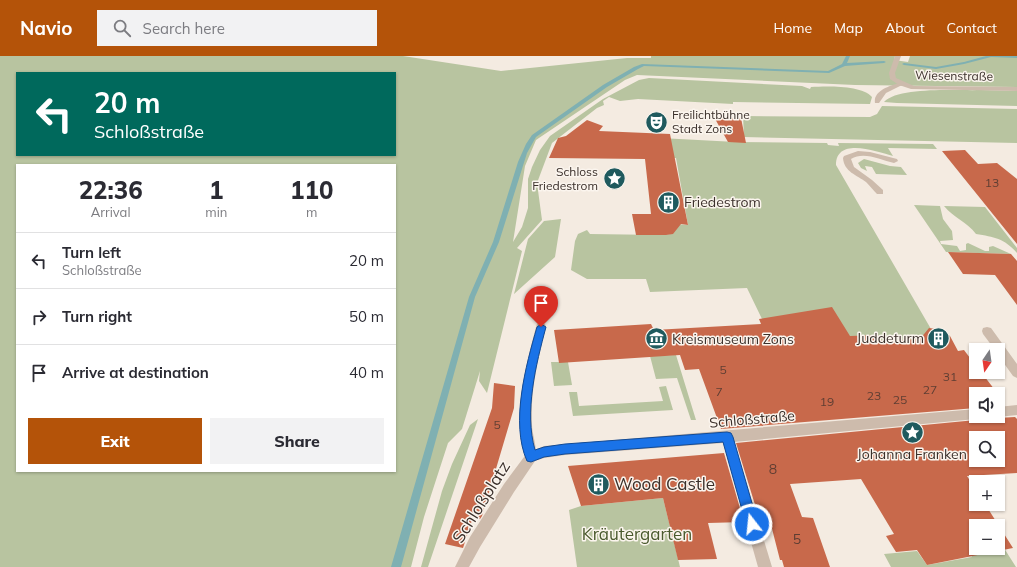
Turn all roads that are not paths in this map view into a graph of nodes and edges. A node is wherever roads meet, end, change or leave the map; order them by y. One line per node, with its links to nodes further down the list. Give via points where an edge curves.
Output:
1 (898, 56): 2 (street, Wiesenstraße, via 892,73 893,79)
2 (901, 84): 3 (street, Wiesenstraße, via 913,88 932,89); 4 (street, via 886,89)
3 (1017, 89)
4 (877, 102)
5 (894, 161): 6 (street, via 858,153 846,158 849,168 870,181)
6 (880, 192)
7 (541, 327): 14 (street, via 532,362 526,410)
8 (987, 331): 9 (street)
9 (1017, 373)
10 (1005, 412): 11 (street)
11 (1015, 413)
12 (969, 415): 13 (street, Schloßstraße)
13 (727, 437): 14 (street, Schloßstraße, via 565,449); 16 (street)
14 (531, 457): 15 (street, Schloßplatz, via 475,542)
15 (462, 567)
16 (765, 567)

